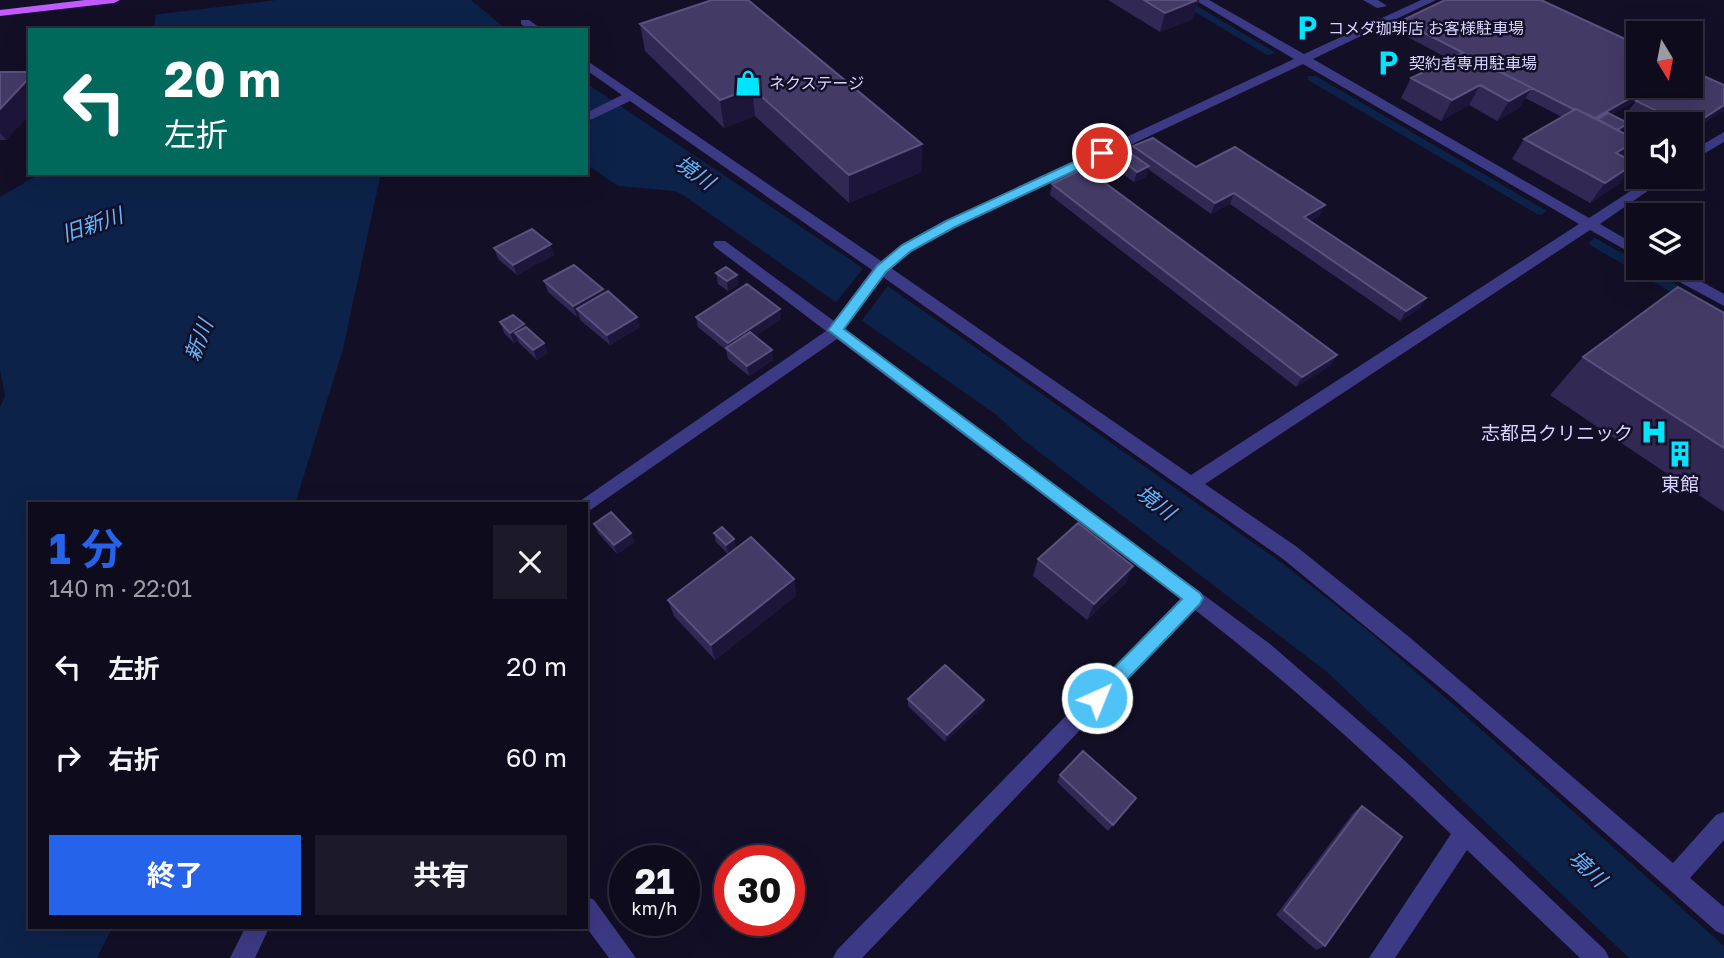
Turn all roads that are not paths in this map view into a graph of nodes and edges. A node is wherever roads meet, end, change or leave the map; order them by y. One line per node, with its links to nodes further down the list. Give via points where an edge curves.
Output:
1 (114, 0): 6 (main road)
2 (1201, 0): 9 (street)
3 (1369, 0): 5 (street)
4 (1430, 0): 9 (street)
5 (1381, 6)
6 (0, 13)
7 (525, 22): 8 (street)
8 (534, 28)
9 (1303, 59): 16 (street); 19 (street, via 951,224 907,248)
10 (588, 66): 11 (street)
11 (628, 97): 12 (street); 19 (street)
12 (588, 117)
13 (1724, 136): 14 (street)
14 (1703, 150)
15 (1642, 189): 16 (street)
16 (1589, 223): 18 (street); 23 (street)
17 (720, 244): 22 (street)
18 (1626, 245)
19 (879, 272): 22 (street); 23 (street)
20 (1687, 280): 21 (street)
21 (1724, 301)
22 (839, 326): 24 (street, via 829,338); 25 (street)
23 (1191, 484): 28 (street, via 1377,620)
24 (588, 505)
25 (1194, 598): 27 (street, via 1328,706); 34 (street)
26 (1724, 823): 28 (street)
27 (1465, 833): 35 (street); 36 (street)
28 (1674, 879): 30 (street)
29 (588, 911): 33 (street)
30 (1724, 923)
31 (256, 929): 32 (street)
32 (242, 958)
33 (624, 958)
34 (845, 958)
35 (1381, 958)
36 (1597, 958)

